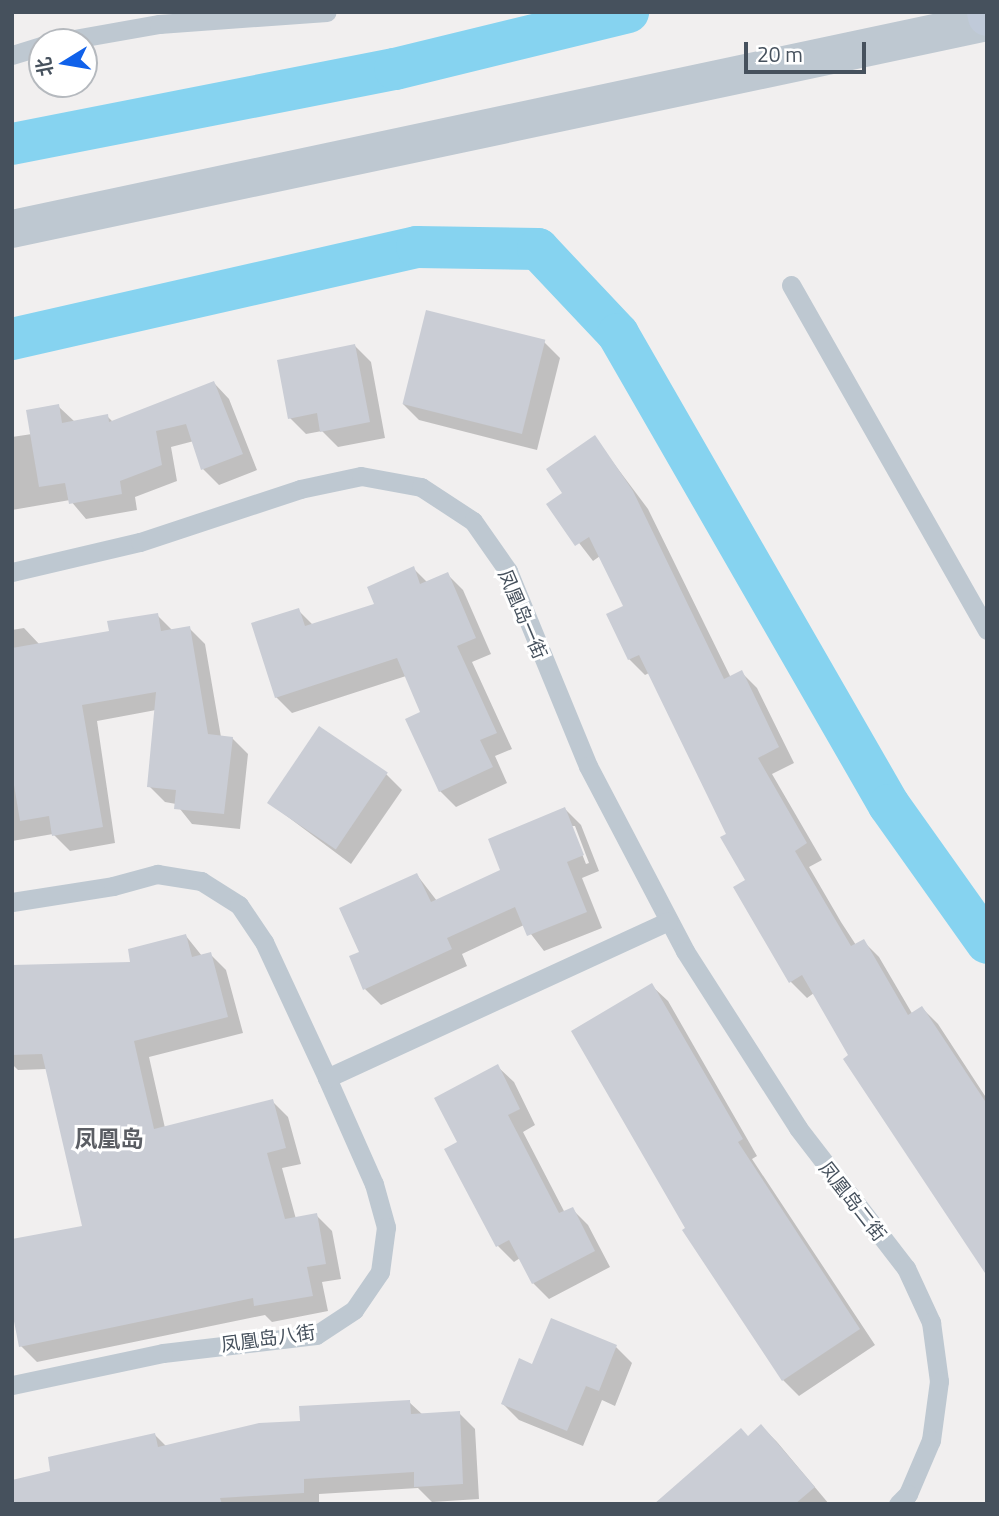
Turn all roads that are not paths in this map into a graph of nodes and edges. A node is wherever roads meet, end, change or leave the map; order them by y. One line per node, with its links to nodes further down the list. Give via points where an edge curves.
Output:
1 (327, 12): 4 (lane, via 159,24)
2 (986, 12): 3 (main road)
3 (987, 20): 5 (street)
4 (98, 35)
5 (12, 229)
6 (791, 285): 8 (lane)
7 (12, 572): 10 (lane, 凤凰岛一街, via 139,541 300,488 361,476 421,487 473,521 509,571 588,766)
8 (987, 630)
9 (12, 902): 11 (lane, 凤凰岛八街, via 113,886 156,874 201,881 239,905 264,942)
10 (668, 921): 11 (lane); 13 (lane, 凤凰岛二街, via 798,1128 906,1268 930,1322 939,1381 931,1440 908,1494)
11 (327, 1078): 12 (lane, 凤凰岛八街, via 374,1184 386,1227 380,1272 355,1310 316,1335 163,1353)
12 (12, 1385)
13 (898, 1504)

